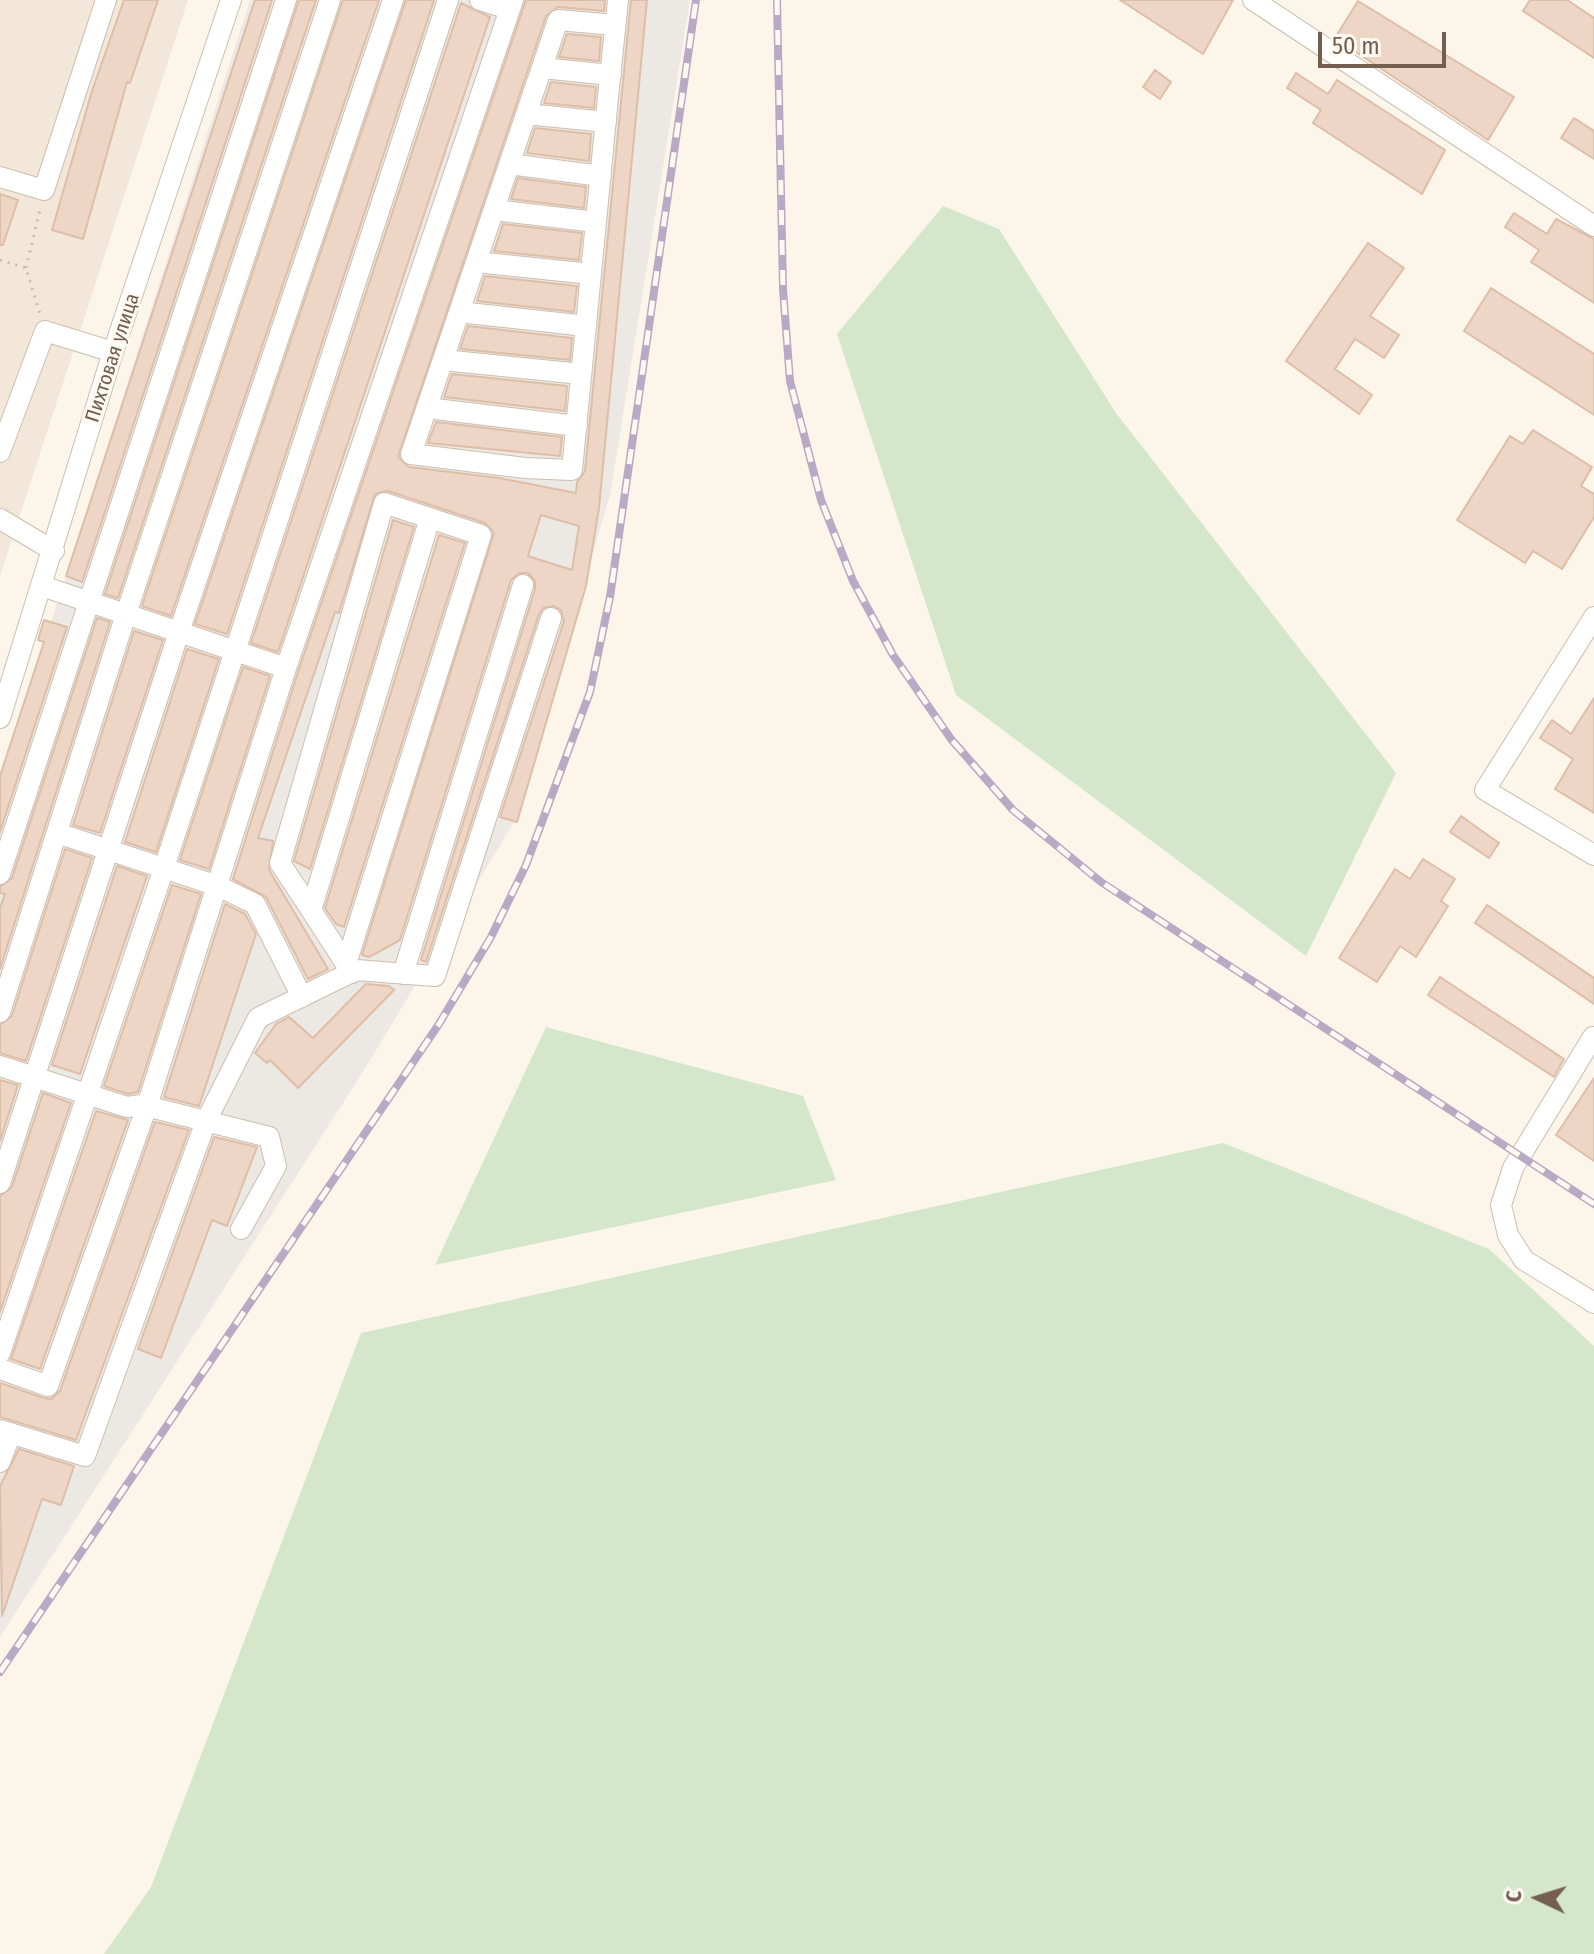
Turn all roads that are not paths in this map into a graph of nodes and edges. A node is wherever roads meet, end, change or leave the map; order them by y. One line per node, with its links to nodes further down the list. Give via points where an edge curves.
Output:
1 (106, 0): 18 (street, via 44,190)
2 (231, 0): 26 (street, Пихтовая улица)
3 (286, 0): 37 (street)
4 (330, 0): 38 (street)
5 (393, 0): 41 (street)
6 (448, 0): 42 (street)
7 (480, 0): 10 (street)
8 (618, 0): 11 (street)
9 (1253, 0): 21 (street)
10 (511, 5): 43 (street)
11 (615, 25): 12 (street, via 558,20); 13 (street)
12 (542, 68): 13 (street); 14 (street)
13 (611, 75): 15 (street)
14 (526, 114): 15 (street); 16 (street)
15 (606, 122): 17 (street)
16 (509, 164): 17 (street); 19 (street)
17 (601, 176): 20 (street)
18 (0, 177)
19 (494, 210): 20 (street); 22 (street)
20 (596, 222): 23 (street)
21 (1594, 226)
22 (476, 262): 23 (street); 24 (street)
23 (591, 274): 25 (street)
24 (459, 312): 25 (street); 27 (street)
25 (586, 326): 28 (street)
26 (113, 352): 31 (street, via 45,331); 34 (street, Пихтовая улица)
27 (443, 360): 28 (street); 29 (street)
28 (581, 374): 30 (street)
29 (427, 408): 30 (street); 30 (street, via 411,454 572,470)
30 (577, 426)
31 (0, 452)
32 (430, 518): 51 (street); 51 (street, via 384,503 280,863); 52 (street, via 481,535)
33 (0, 519): 34 (street)
34 (54, 551): 36 (street, Пихтовая улица)
35 (523, 585): 53 (street)
36 (42, 586): 37 (street); 44 (street, Пихтовая улица)
37 (86, 601): 38 (street); 49 (street)
38 (126, 614): 41 (street); 45 (street)
39 (1594, 617): 47 (street, via 1485,790)
40 (551, 618): 53 (street, via 435,976)
41 (179, 632): 42 (street); 46 (street)
42 (233, 650): 43 (street); 48 (street)
43 (286, 668): 50 (street)
44 (0, 718)
45 (57, 833): 46 (street); 55 (street)
46 (111, 850): 48 (street); 58 (street)
47 (1594, 855)
48 (164, 868): 50 (street); 59 (street)
49 (0, 874)
50 (218, 886): 54 (street, via 255,904); 60 (street)
51 (311, 910): 52 (street)
52 (349, 968): 53 (street); 54 (street)
53 (403, 974)
54 (302, 997): 61 (street, via 258,1018)
55 (0, 1012)
56 (1593, 1037): 64 (street, via 1513,1168 1501,1205 1508,1235 1524,1260)
57 (0, 1066): 58 (street)
58 (36, 1078): 59 (street); 62 (street)
59 (87, 1094): 60 (street, via 127,1107); 65 (street)
60 (147, 1106): 61 (street); 66 (street, via 48,1386)
61 (206, 1121): 63 (street, via 269,1137 276,1166); 67 (street, via 85,1456)
62 (0, 1183)
63 (241, 1229)
64 (1594, 1303)
65 (0, 1353)
66 (0, 1369)
67 (6, 1431): 68 (street)
68 (0, 1462)

